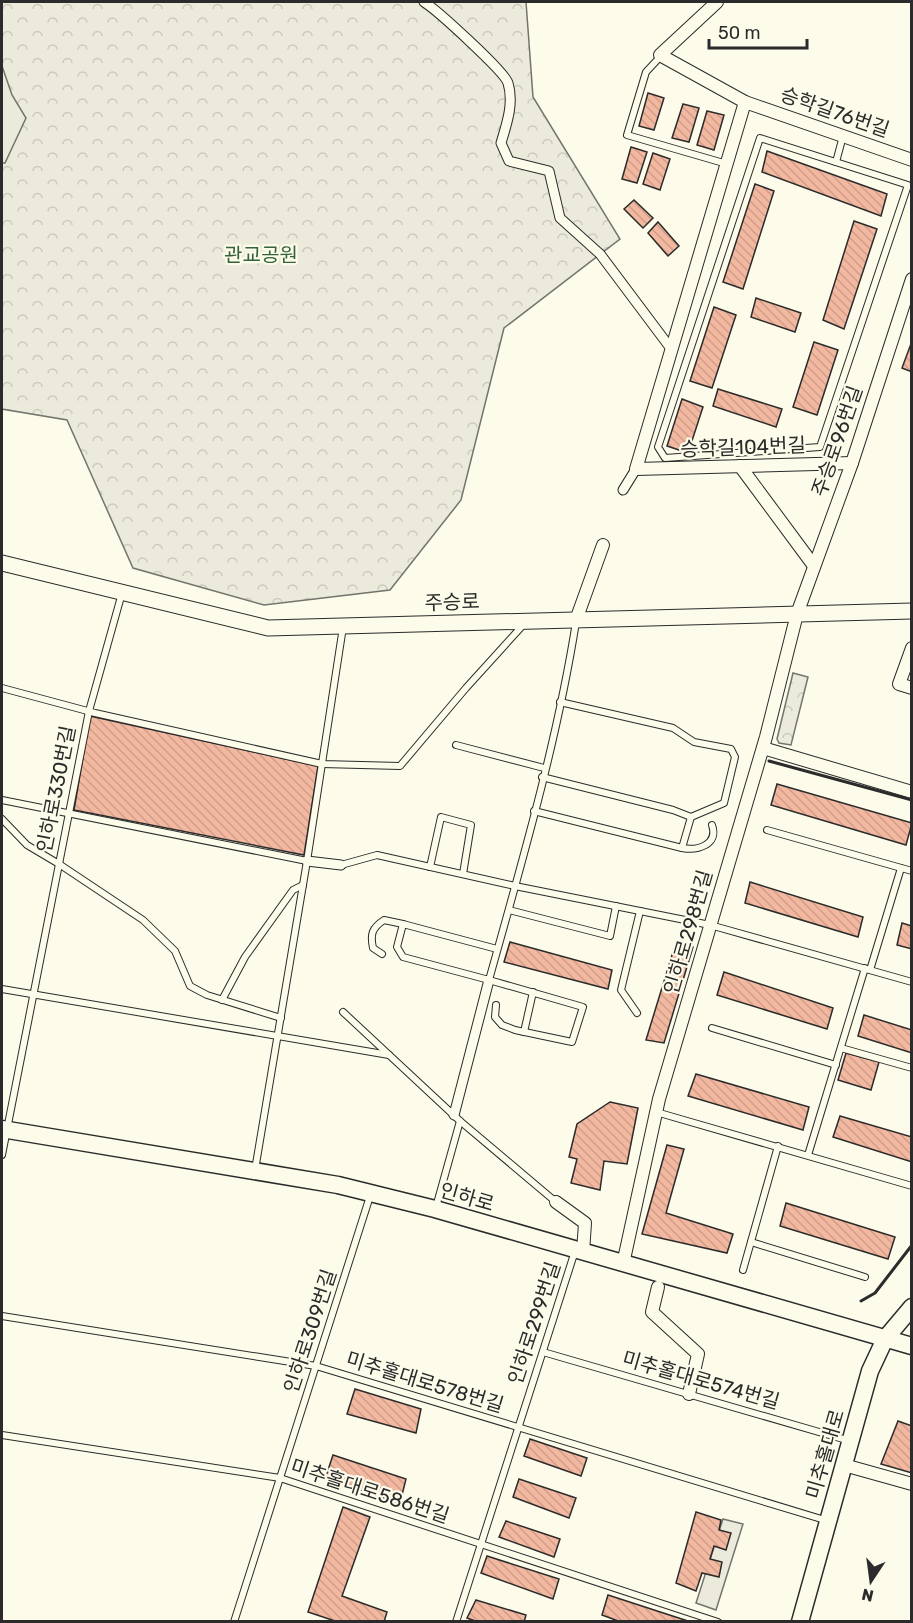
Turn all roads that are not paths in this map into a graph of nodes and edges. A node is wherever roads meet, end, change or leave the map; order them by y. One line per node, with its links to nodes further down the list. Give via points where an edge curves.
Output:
1 (424, 2): 10 (street, via 441,13 508,81 511,109 501,143 510,161 549,171 560,218 600,254)
2 (717, 2): 3 (street)
3 (661, 56): 4 (street, 승학길76번길); 8 (lane, via 646,72 627,135)
4 (745, 102): 5 (street, 승학길76번길); 8 (street)
5 (843, 136): 6 (street, 승학길76번길); 7 (lane)
6 (912, 160)
7 (836, 162): 11 (lane, via 908,185 820,447); 11 (lane, via 760,138 658,447 665,458)
8 (727, 164): 10 (street)
9 (912, 279): 12 (street, 주승로96번길)
10 (672, 350): 14 (street)
11 (734, 453): 13 (lane)
12 (852, 463): 13 (street, 승학길104번길); 18 (street, 주승로96번길)
13 (740, 466): 14 (street, 승학길104번길); 18 (street)
14 (636, 469): 15 (street)
15 (623, 490)
16 (603, 545): 22 (street)
17 (2, 563): 19 (street, 주승로)
18 (814, 566): 21 (street, 주승로96번길)
19 (122, 592): 24 (street, 주승로, via 268,628); 29 (lane, 인하로330번길)
20 (912, 611): 21 (street, 주승로)
21 (797, 614): 22 (street, 주승로); 31 (street, 인하로298번길)
22 (576, 620): 23 (street, 주승로); 28 (lane)
23 (526, 621): 24 (street, 주승로); 32 (lane, via 400,766)
24 (343, 626): 32 (lane)
25 (912, 648): 27 (street, via 899,684)
26 (2, 688): 29 (lane)
27 (912, 688)
28 (560, 702): 33 (lane); 39 (lane, via 673,728 694,742 731,749 735,757 724,802)
29 (88, 711): 32 (lane); 38 (lane, 인하로330번길)
30 (456, 745): 33 (lane)
31 (763, 748): 35 (street); 57 (street, 인하로298번길)
32 (322, 764): 44 (lane)
33 (544, 768): 34 (lane)
34 (542, 777): 37 (lane); 39 (lane)
35 (912, 792)
36 (2, 800): 38 (lane)
37 (534, 811): 43 (lane); 52 (lane)
38 (68, 814): 44 (lane); 45 (lane, 인하로330번길)
39 (691, 817): 43 (lane)
40 (2, 819): 45 (lane, via 27,845)
41 (712, 825): 43 (lane, via 712,839 705,846 695,850)
42 (767, 830): 48 (lane)
43 (682, 848)
44 (307, 861): 46 (street); 51 (lane)
45 (58, 864): 65 (lane, 인하로330번길); 66 (lane, via 143,920 175,951 190,986)
46 (341, 865): 47 (lane, via 377,855)
47 (430, 867): 50 (lane); 50 (lane, via 441,817 471,825)
48 (901, 868): 49 (lane); 60 (lane)
49 (912, 871)
50 (463, 874): 52 (lane)
51 (303, 885): 66 (lane, via 293,890 245,957); 70 (lane)
52 (515, 886): 53 (lane); 54 (lane)
53 (616, 906): 54 (lane, via 610,936); 55 (lane)
54 (509, 910): 58 (lane)
55 (640, 911): 57 (lane); 69 (lane, via 621,990)
56 (403, 924): 58 (lane); 59 (lane, via 384,920 375,926 370,936 373,948); 61 (lane, via 397,947 403,957)
57 (710, 925): 60 (lane); 78 (street, 인하로298번길)
58 (497, 950): 61 (lane)
59 (382, 954)
60 (868, 969): 62 (lane); 74 (lane)
61 (489, 980): 64 (lane); 79 (street)
62 (912, 982)
63 (2, 989): 65 (lane)
64 (533, 992): 72 (lane); 72 (lane, via 583,1007 573,1042)
65 (33, 994): 73 (lane); 80 (lane, 인하로330번길)
66 (222, 1000): 70 (lane)
67 (496, 1005): 72 (lane, via 495,1017 502,1025)
68 (342, 1012): 75 (lane)
69 (637, 1013)
70 (280, 1018): 73 (lane)
71 (712, 1028): 76 (lane)
72 (524, 1032)
73 (278, 1036): 75 (lane); 84 (lane)
74 (841, 1048): 76 (lane); 77 (lane)
75 (389, 1055): 79 (lane)
76 (836, 1065): 83 (lane)
77 (912, 1068)
78 (656, 1112): 81 (lane); 91 (street, 인하로298번길)
79 (458, 1118): 87 (lane); 88 (lane)
80 (4, 1129): 82 (lane, 인하로330번길); 84 (main road, 인하로)
81 (778, 1146): 83 (lane); 89 (lane)
82 (2, 1155)
83 (808, 1155): 85 (lane)
84 (255, 1171): 86 (main road, 인하로)
85 (912, 1186)
86 (371, 1193): 88 (main road, 인하로); 100 (lane, 인하로309번길)
87 (556, 1202): 90 (street, via 585,1223)
88 (435, 1209): 90 (main road, 인하로)
89 (751, 1242): 92 (lane); 93 (lane)
90 (579, 1251): 91 (main road, 인하로); 99 (lane, 인하로299번길)
91 (623, 1264): 97 (main road, 인하로)
92 (743, 1270)
93 (865, 1277)
94 (658, 1287): 101 (street, via 652,1312 698,1354)
95 (912, 1307): 97 (main road, 미추홀대로)
96 (2, 1316): 100 (lane, 미추홀대로578번길)
97 (885, 1339): 98 (main road, 인하로); 104 (main road, 미추홀대로, via 870,1371)
98 (912, 1346)
99 (543, 1352): 101 (lane, 미추홀대로574번길); 102 (lane, 인하로299번길)
100 (316, 1366): 102 (lane, 미추홀대로578번길); 106 (lane, 인하로309번길)
101 (689, 1394): 104 (lane, 미추홀대로574번길)
102 (518, 1427): 108 (lane, 미추홀대로578번길); 109 (lane, 인하로299번길)
103 (2, 1435): 106 (lane, 미추홀대로586번길)
104 (851, 1441): 105 (main road, 미추홀대로)
105 (844, 1465): 107 (street); 108 (main road, 미추홀대로)
106 (280, 1479): 109 (lane, 미추홀대로586번길); 110 (lane, 인하로309번길)
107 (912, 1484)
108 (828, 1521): 113 (main road, 미추홀대로)
109 (481, 1544): 111 (lane, 인하로299번길); 112 (lane, 미추홀대로586번길)
110 (234, 1622)
111 (456, 1622)
112 (718, 1622)
113 (800, 1622)

